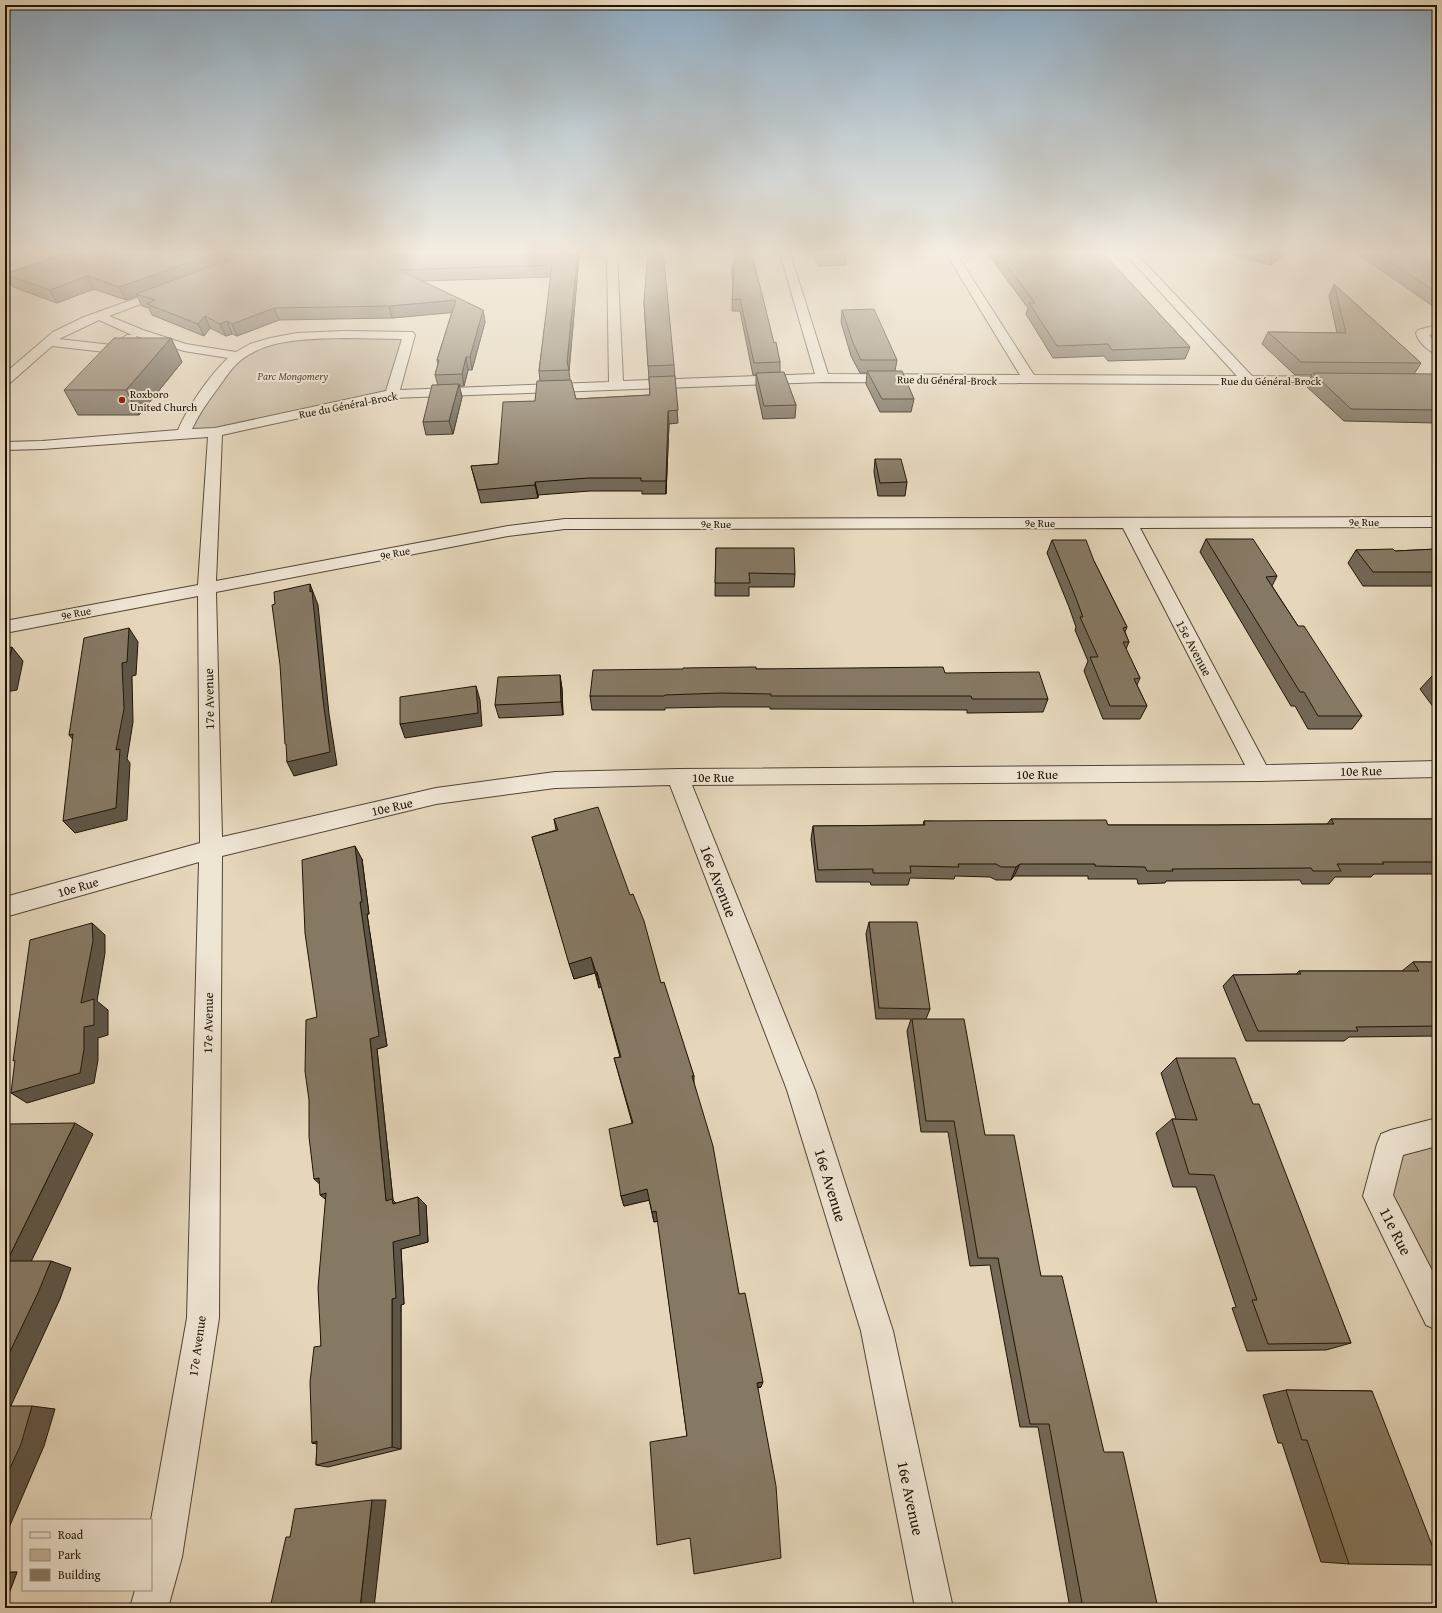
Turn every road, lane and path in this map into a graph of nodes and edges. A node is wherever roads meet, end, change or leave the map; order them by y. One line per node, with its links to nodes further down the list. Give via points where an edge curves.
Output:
1 (79, 325): 9 (street)
2 (121, 325): 8 (street)
3 (614, 325): 18 (street)
4 (807, 325): 13 (street)
5 (996, 325): 15 (street)
6 (1198, 325): 16 (street)
7 (1437, 329): 10 (street, via 1422,333 1425,340)
8 (139, 333): 9 (street, via 114,349); 11 (street, via 184,347)
9 (48, 342): 12 (street)
10 (1437, 350)
11 (238, 356): 19 (street, via 251,348 290,337 329,334 409,335); 21 (street, via 224,369 194,411)
12 (10, 371): 14 (street)
13 (823, 378): 15 (street, Rue du Général-Brock); 18 (street, Rue du Général-Brock)
14 (5, 380)
15 (1030, 380): 16 (street, Rue du Général-Brock)
16 (1249, 381): 17 (street, Rue du Général-Brock)
17 (1351, 381)
18 (616, 386): 19 (street, Rue du Général-Brock)
19 (392, 394): 20 (street, Rue du Général-Brock)
20 (215, 432): 21 (street, Rue du Général-Brock); 25 (street, 17e Avenue)
21 (183, 435): 22 (street, Rue du Général-Brock)
22 (5, 446)
23 (1437, 522): 24 (street, 9e Rue)
24 (1129, 523): 25 (street, 9e Rue, via 565,524 508,531); 28 (street, 15e Avenue)
25 (207, 588): 26 (street, 9e Rue); 30 (street, 17e Avenue)
26 (5, 627)
27 (1437, 769): 28 (street, 10e Rue)
28 (1260, 773): 29 (street, 10e Rue)
29 (678, 777): 30 (street, 10e Rue, via 555,780 436,796); 35 (street, 16e Avenue, via 801,1090 877,1331)
30 (211, 849): 31 (street, 10e Rue); 34 (street, 17e Avenue, via 203,1318 163,1557)
31 (5, 907)
32 (1437, 1132): 33 (street, 11e Rue, via 1391,1144 1378,1196)
33 (1437, 1314)
34 (149, 1608)
35 (934, 1608)

